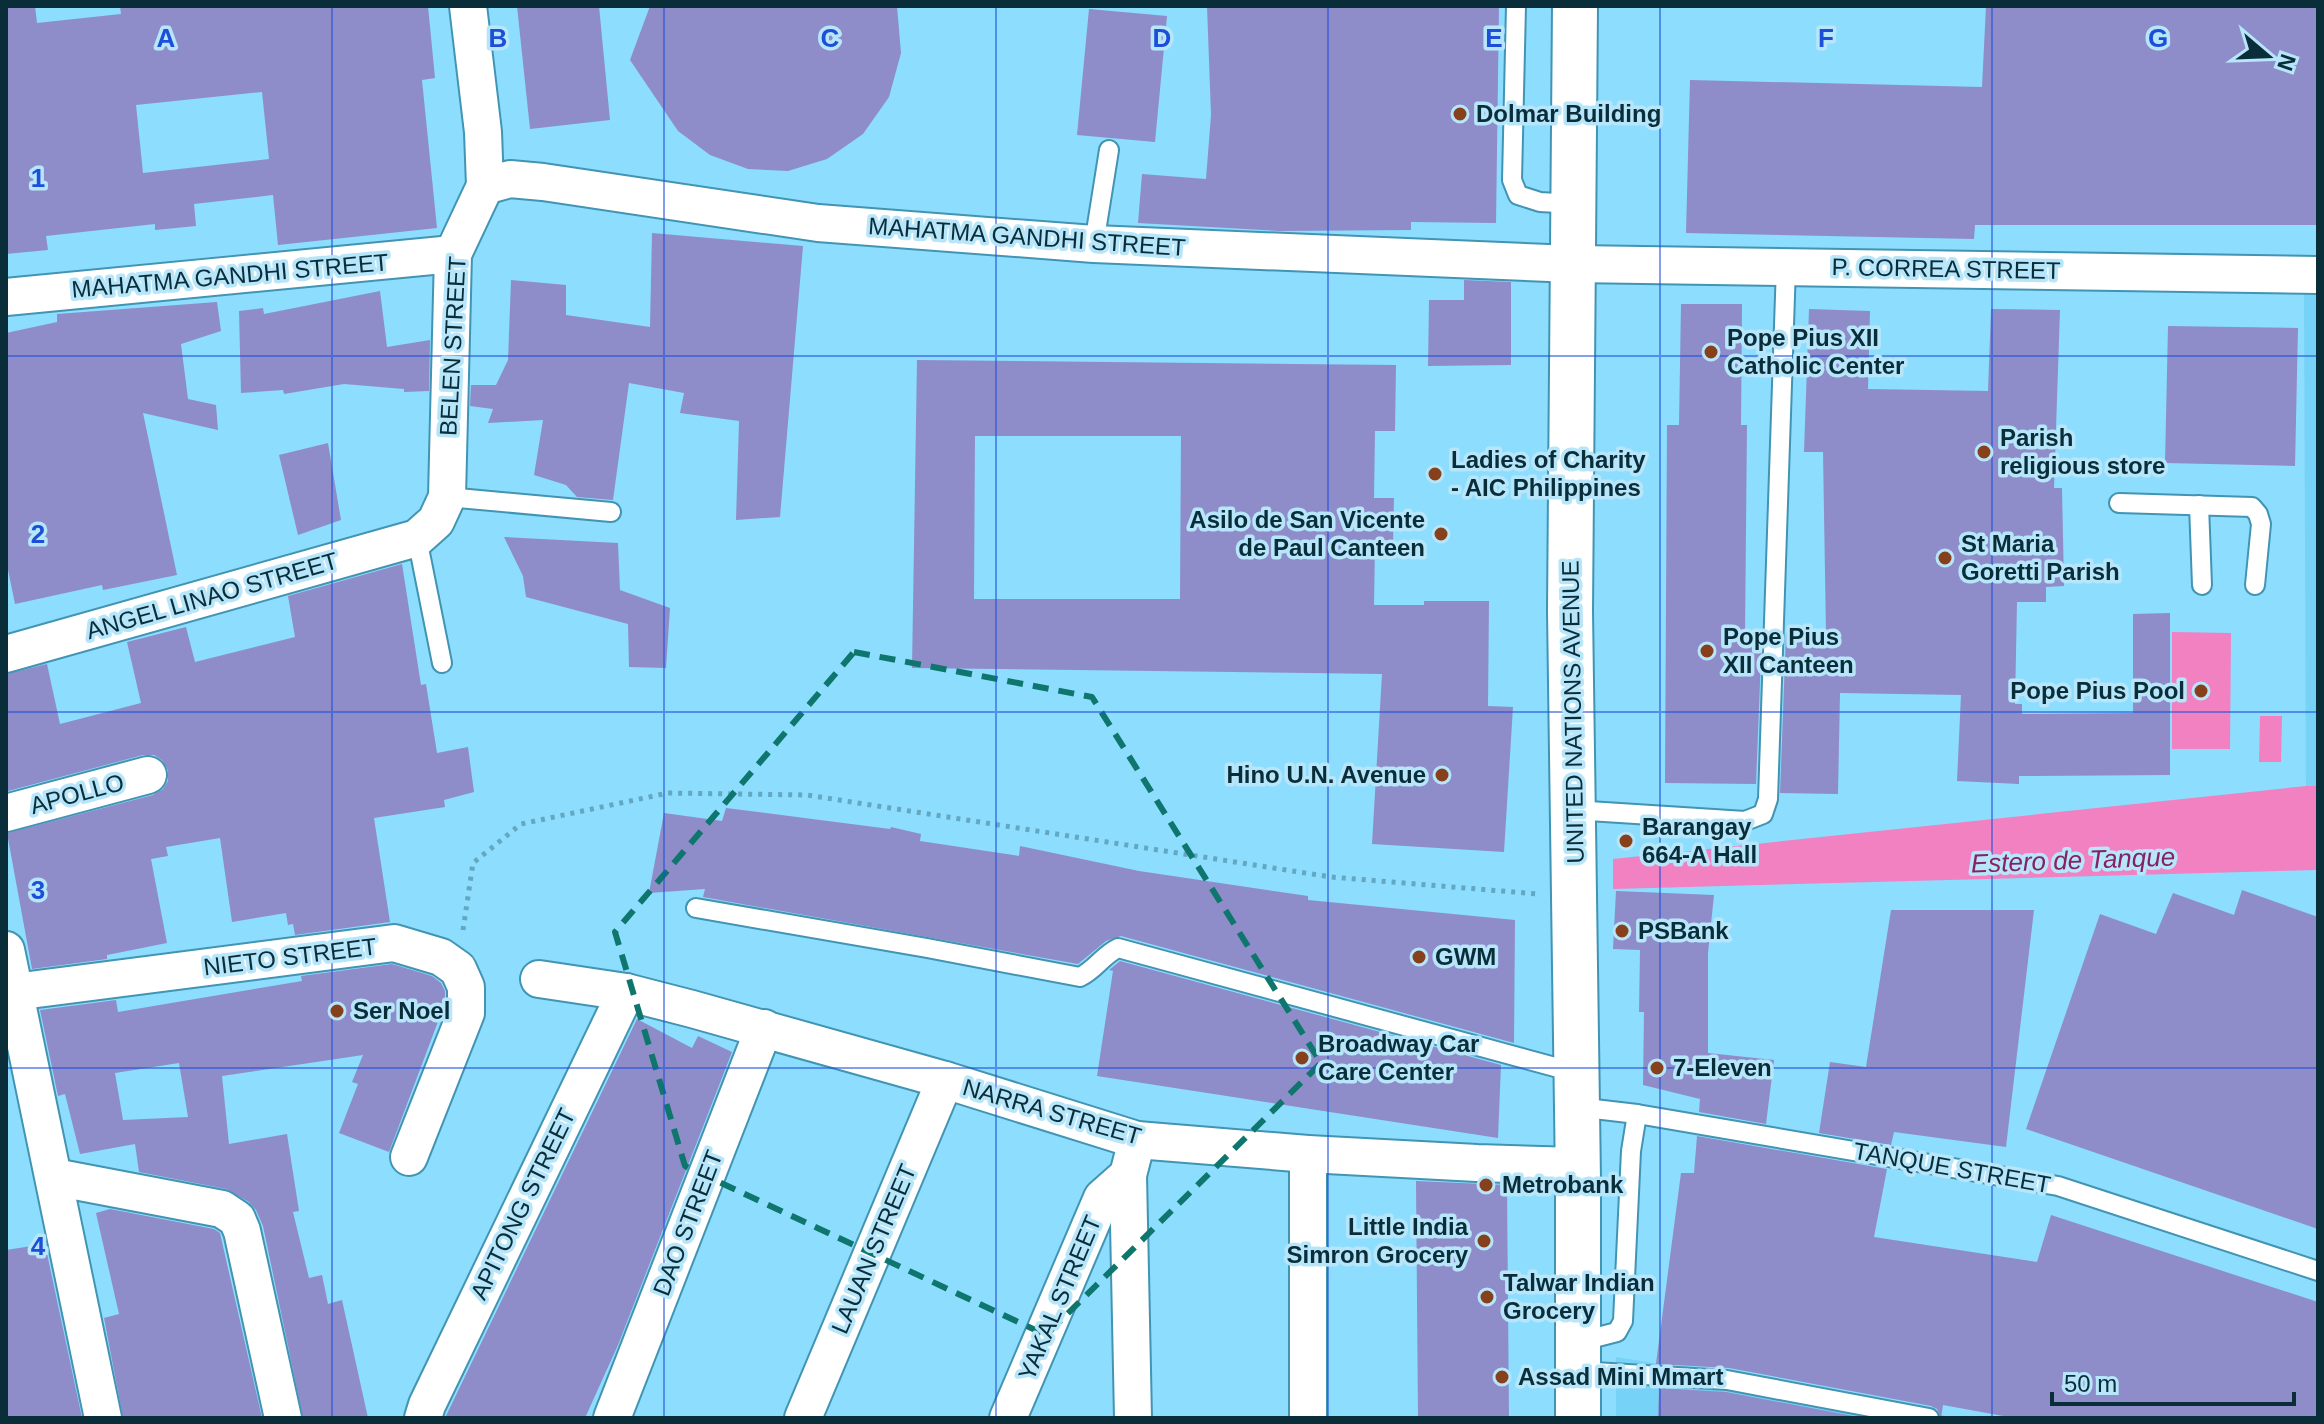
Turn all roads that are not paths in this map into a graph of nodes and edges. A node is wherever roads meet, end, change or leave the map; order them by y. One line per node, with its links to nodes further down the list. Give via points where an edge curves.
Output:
1 (468, 6): 5 (street, BELEN STREET)
2 (1516, 6): 6 (lane, via 1512,180 1518,195)
3 (1575, 6): 6 (main road, UNITED NATIONS AVENUE)
4 (1109, 150): 7 (lane)
5 (485, 186): 7 (street, MAHATMA GANDHI STREET, via 510,179 543,182 818,223); 8 (street, BELEN STREET)
6 (1574, 204): 9 (main road, UNITED NATIONS AVENUE)
7 (1094, 244): 9 (street, MAHATMA GANDHI STREET)
8 (453, 254): 12 (street, MAHATMA GANDHI STREET); 13 (street, BELEN STREET)
9 (1574, 264): 10 (street, P. CORREA STREET); 24 (main road, UNITED NATIONS AVENUE)
10 (1786, 266): 11 (street, P. CORREA STREET); 24 (lane, via 1768,799 1763,814)
11 (2318, 275)
12 (6, 297)
13 (447, 497): 16 (lane); 17 (street, via 436,521)
14 (2119, 503): 15 (lane)
15 (2199, 505): 18 (lane); 19 (lane, via 2240,505 2258,514)
16 (611, 512)
17 (417, 538): 20 (street, ANGEL LINAO STREET); 21 (lane)
18 (2202, 585)
19 (2255, 585)
20 (6, 654)
21 (442, 663)
22 (148, 775): 23 (street, APOLLO)
23 (6, 813)
24 (1574, 862): 32 (main road, UNITED NATIONS AVENUE)
25 (696, 908): 32 (lane, TANQUE STREET, via 1080,977 1118,948)
26 (6, 950): 28 (street)
27 (539, 979): 29 (street, NARRA STREET)
28 (14, 992): 36 (street, NIETO STREET, via 394,943 441,957 458,969 466,987 466,1013); 39 (street)
29 (626, 992): 30 (street, NARRA STREET); 44 (street, APITONG STREET)
30 (764, 1028): 31 (street, NARRA STREET); 45 (street, DAO STREET)
31 (945, 1080): 34 (street, NARRA STREET); 46 (street, LAUAN STREET)
32 (1577, 1090): 33 (lane, TANQUE STREET); 37 (main road, UNITED NATIONS AVENUE)
33 (1637, 1114): 40 (lane, TANQUE STREET, via 2058,1186); 41 (lane, via 1623,1321 1617,1332)
34 (1137, 1140): 35 (street, NARRA STREET); 38 (street)
35 (1308, 1154): 37 (street, NARRA STREET); 49 (street)
36 (409, 1157)
37 (1578, 1166): 41 (main road, UNITED NATIONS AVENUE)
38 (1128, 1175): 47 (street, YAKAL STREET, via 1102,1198); 48 (street)
39 (54, 1177): 42 (street); 43 (street, via 222,1209 237,1219)
40 (2318, 1271)
41 (1578, 1357): 50 (main road, UNITED NATIONS AVENUE); 51 (lane)
42 (103, 1418)
43 (283, 1418)
44 (423, 1418)
45 (612, 1418)
46 (803, 1418)
47 (1008, 1418)
48 (1133, 1418)
49 (1308, 1418)
50 (1578, 1418)
51 (1929, 1418)

